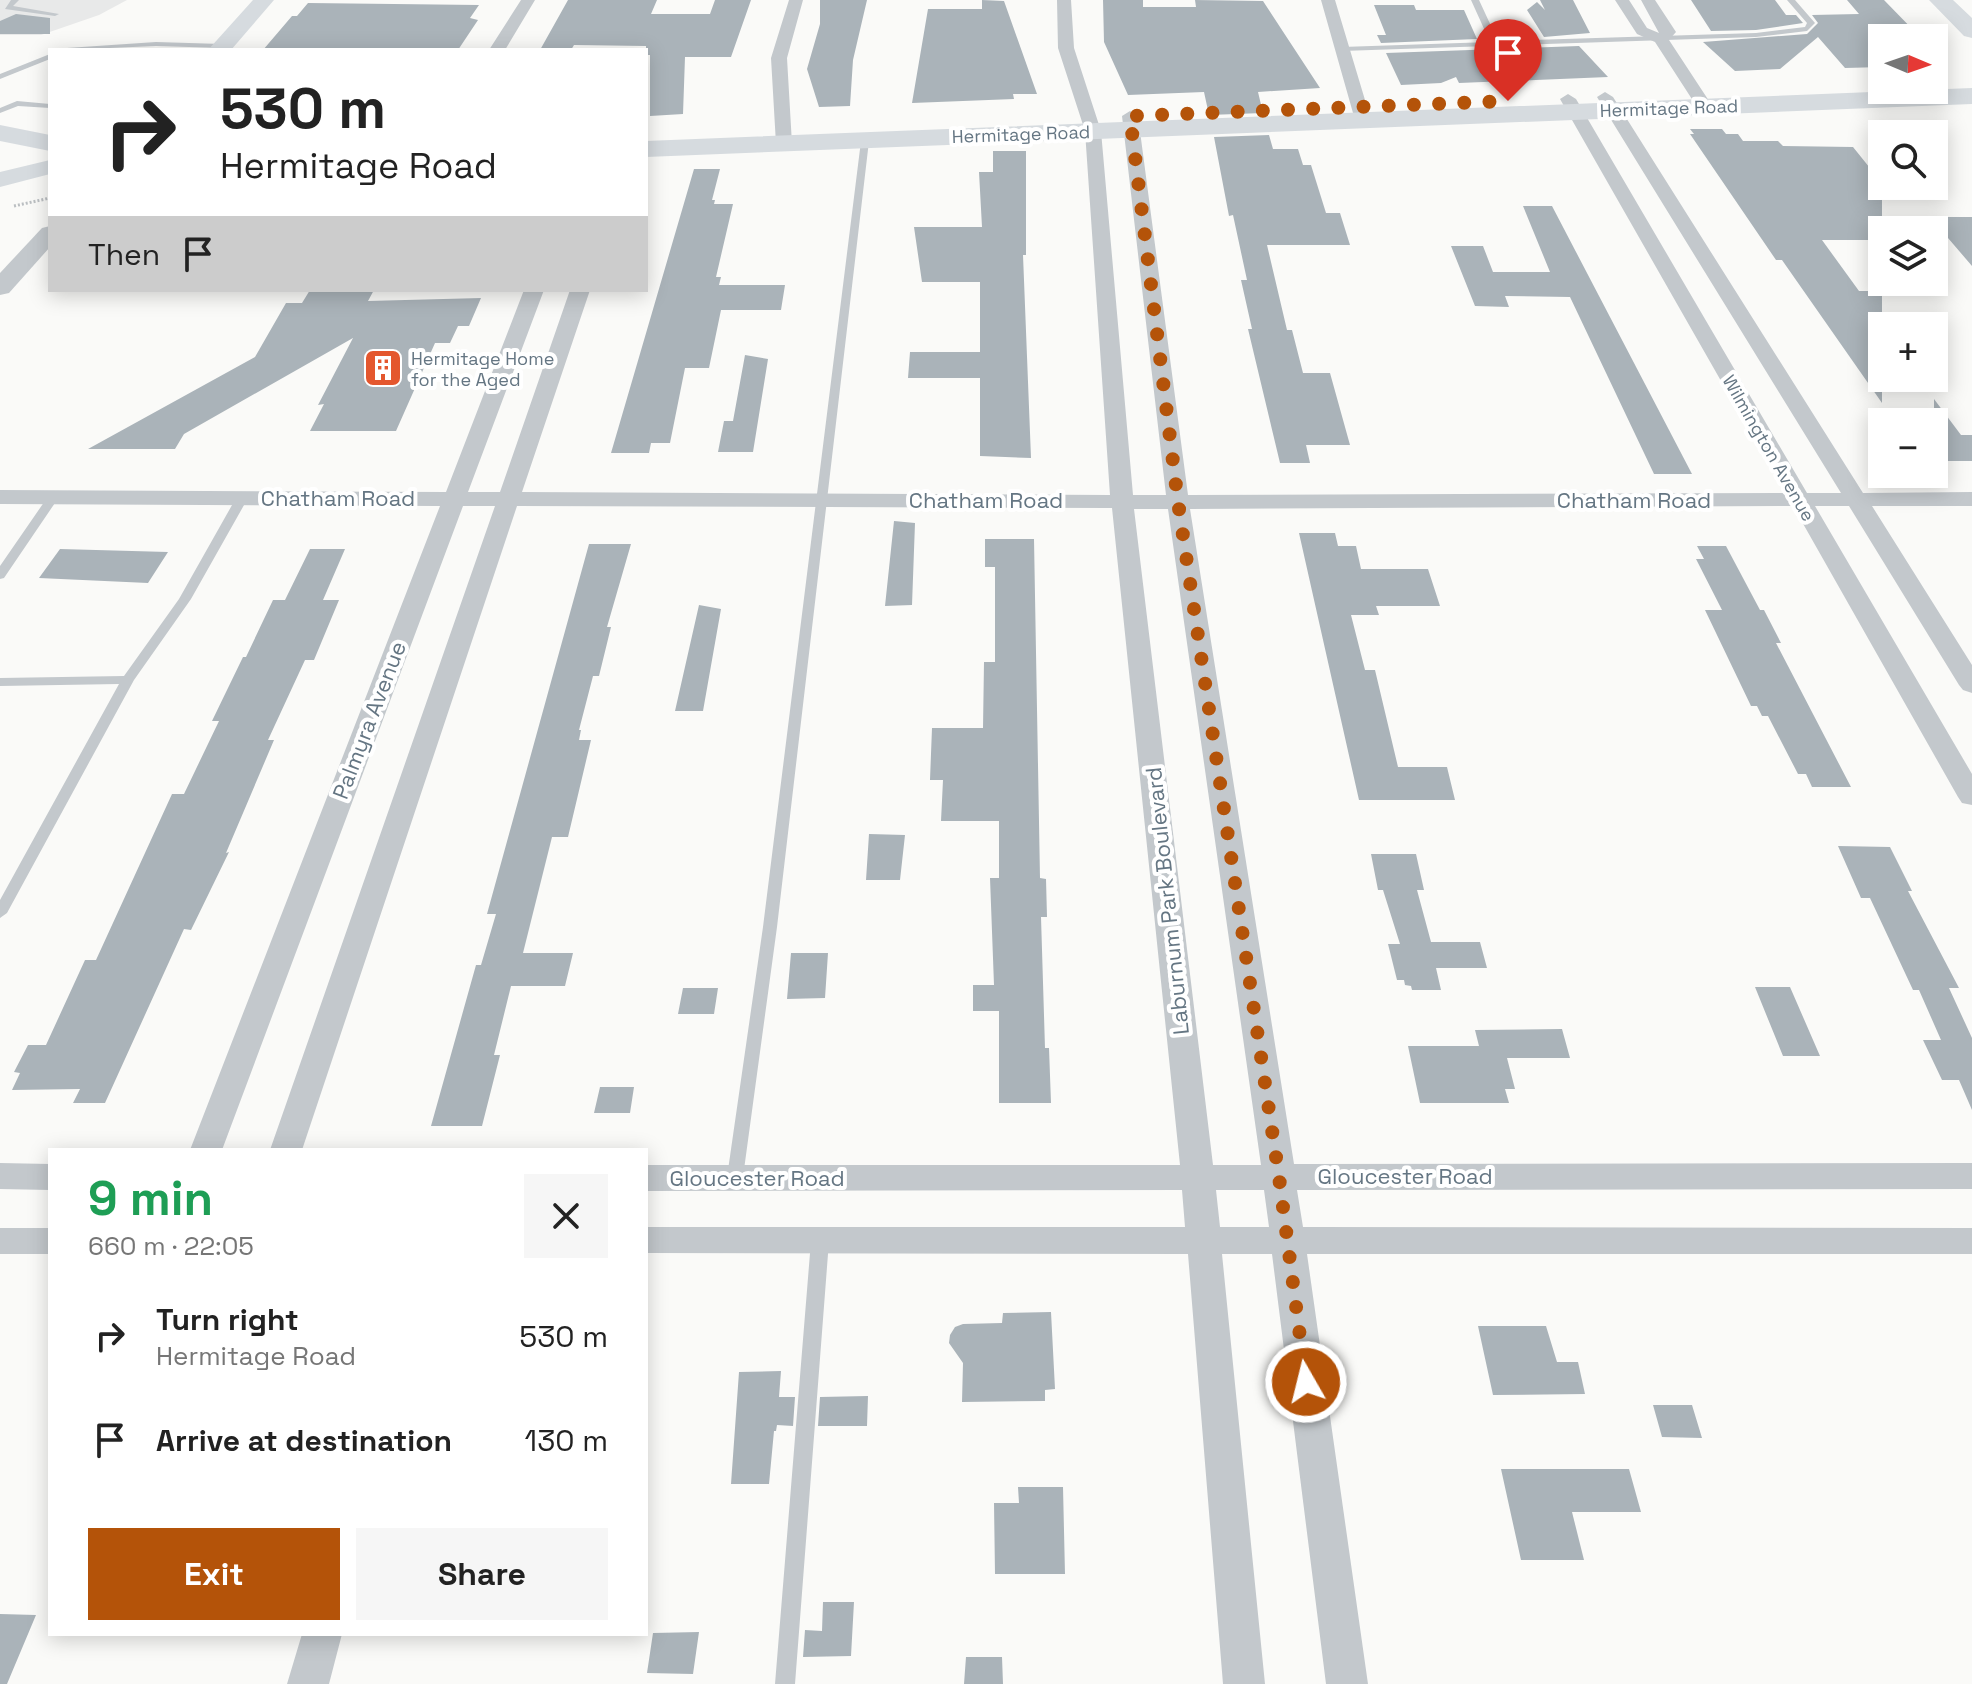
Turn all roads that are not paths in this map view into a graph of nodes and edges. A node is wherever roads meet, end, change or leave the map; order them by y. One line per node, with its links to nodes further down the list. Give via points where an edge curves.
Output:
1 (15, 0): 11 (lane, via 8,7)
2 (264, 0): 15 (main road)
3 (528, 0): 16 (street)
4 (796, 0): 35 (street, via 779,58)
5 (1064, 0): 31 (street, Laburnum Park Boulevard, via 1066,48)
6 (1328, 0): 17 (street)
7 (1475, 0): 13 (lane)
8 (1622, 0): 12 (street, via 1642,31)
9 (1648, 0): 12 (street, via 1669,32)
10 (1791, 0): 12 (lane, via 1811,23 1807,29)
11 (55, 14)
12 (1661, 39): 13 (lane); 24 (street)
13 (1495, 44): 17 (lane)
14 (97, 48): 15 (lane)
15 (220, 48)
16 (498, 48)
17 (1342, 49): 29 (street)
18 (48, 57): 19 (lane)
19 (0, 77)
20 (1972, 82): 21 (main road)
21 (1948, 83)
22 (1868, 87): 24 (main road, Hermitage Road)
23 (1972, 96): 24 (main road, Hermitage Road)
24 (1700, 100): 25 (main road, Hermitage Road)
25 (1609, 104): 26 (main road, Hermitage Road); 52 (street)
26 (1572, 105): 29 (main road, Hermitage Road); 51 (street, Wilmington Avenue)
27 (48, 106): 28 (lane, via 17,103)
28 (0, 113): 32 (main road)
29 (1361, 114): 30 (main road, Hermitage Road)
30 (1131, 123): 31 (main road, Hermitage Road); 55 (street)
31 (1092, 124): 35 (main road, Hermitage Road); 36 (main road, Hermitage Road); 54 (street, Laburnum Park Boulevard)
32 (48, 125)
33 (0, 133): 37 (main road)
34 (648, 136): 35 (main road, Hermitage Road)
35 (783, 137): 36 (main road, Hermitage Road); 38 (main road, Hermitage Road)
36 (865, 141): 50 (lane)
37 (48, 143)
38 (648, 149)
39 (48, 168): 40 (main road)
40 (0, 180)
41 (48, 235): 42 (street)
42 (0, 288)
43 (533, 292): 48 (street, Palmyra Avenue)
44 (579, 292): 49 (street)
45 (0, 497): 46 (street, Chatham Road)
46 (53, 497): 47 (street, Chatham Road); 56 (lane)
47 (242, 498): 48 (street, Chatham Road); 57 (lane, via 185,599)
48 (452, 499): 49 (street, Chatham Road); 62 (street, Palmyra Avenue)
49 (507, 499): 50 (street, Chatham Road); 63 (street)
50 (821, 499): 54 (street, Chatham Road); 67 (lane)
51 (1798, 499): 52 (street, Chatham Road); 55 (street, Chatham Road); 60 (street, Wilmington Avenue)
52 (1857, 499): 53 (street, Chatham Road); 59 (street)
53 (1972, 499)
54 (1122, 501): 55 (street, Chatham Road); 70 (street, Laburnum Park Boulevard)
55 (1178, 502): 68 (street)
56 (0, 575)
57 (128, 680): 58 (lane); 61 (lane)
58 (0, 682)
59 (1972, 685)
60 (1972, 797)
61 (0, 913)
62 (207, 1148)
63 (287, 1148)
64 (0, 1176): 66 (street)
65 (1972, 1176): 68 (street, Gloucester Road)
66 (48, 1177)
67 (735, 1177): 69 (street, Gloucester Road); 70 (street, Gloucester Road)
68 (1279, 1177): 70 (street, Gloucester Road); 76 (street)
69 (648, 1178)
70 (1198, 1178): 75 (street, Laburnum Park Boulevard)
71 (648, 1240): 74 (street)
72 (0, 1241): 73 (street)
73 (48, 1241)
74 (820, 1241): 75 (street); 80 (lane)
75 (1202, 1241): 76 (street); 81 (street, Laburnum Park Boulevard)
76 (1288, 1241): 77 (street); 82 (street)
77 (1972, 1241)
78 (321, 1636): 79 (street)
79 (308, 1684)
80 (785, 1684)
81 (1244, 1684)
82 (1347, 1684)

